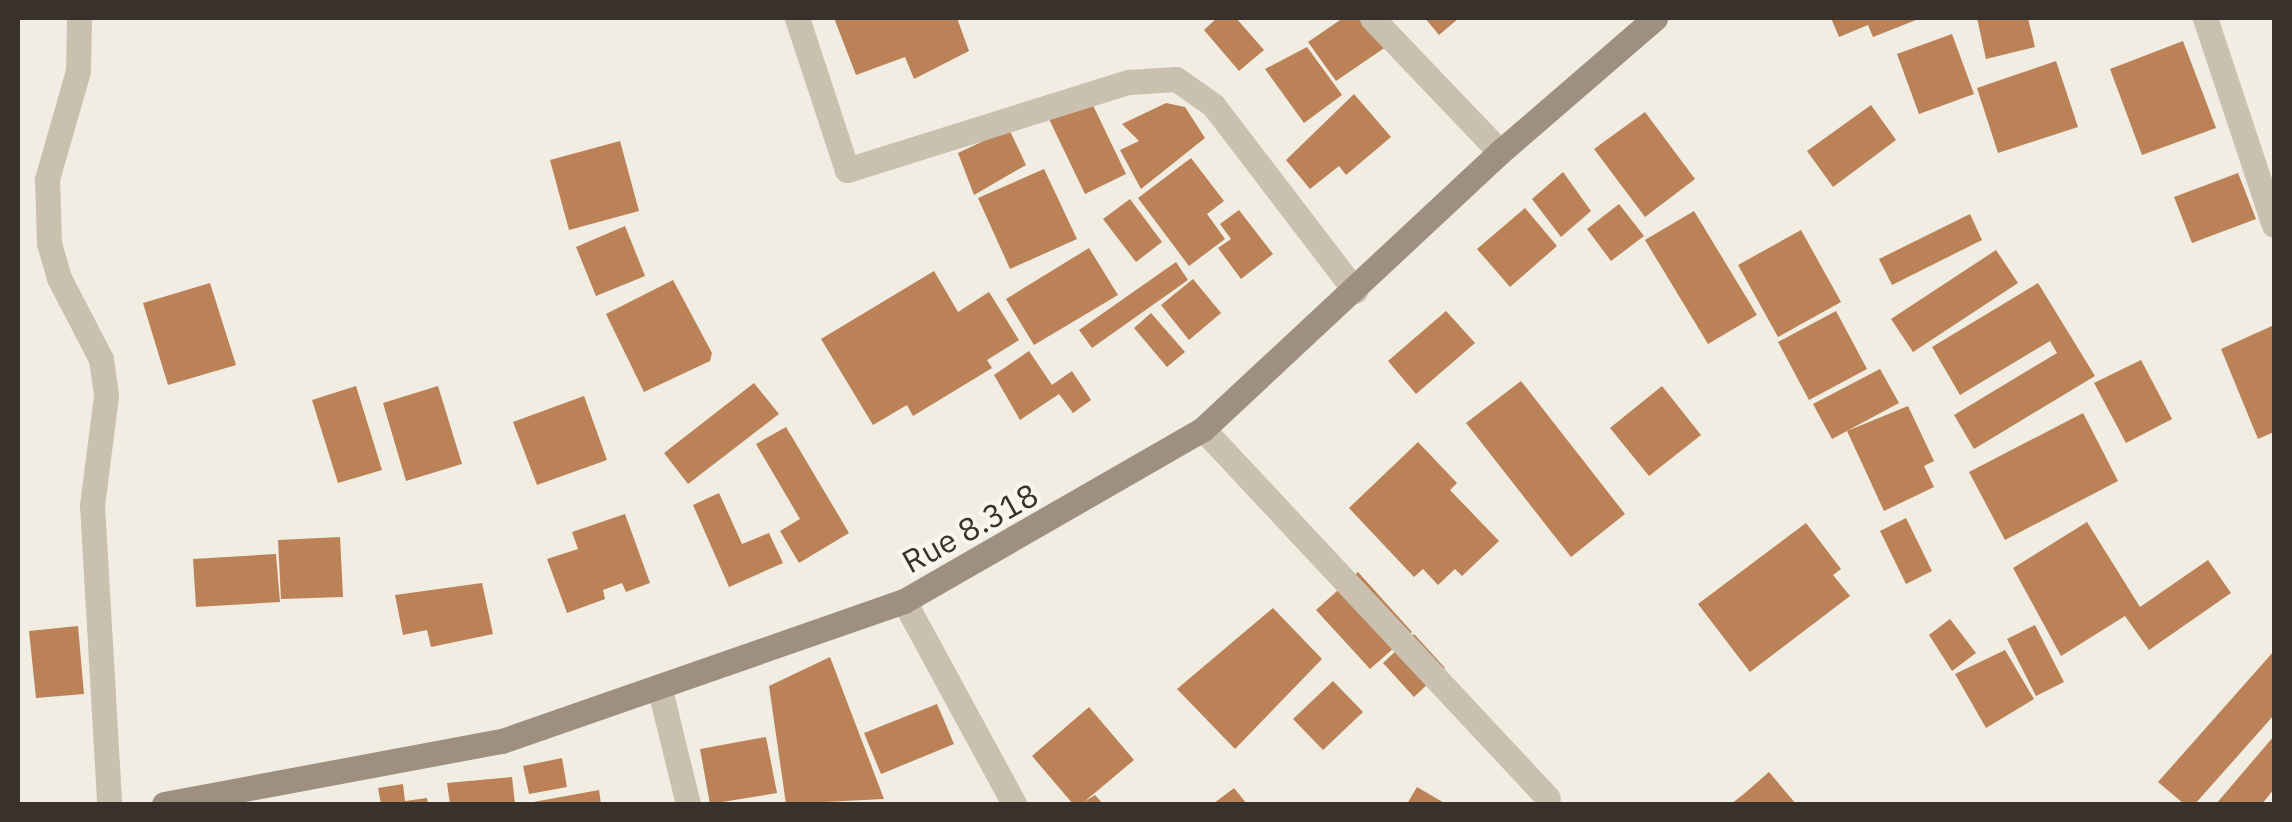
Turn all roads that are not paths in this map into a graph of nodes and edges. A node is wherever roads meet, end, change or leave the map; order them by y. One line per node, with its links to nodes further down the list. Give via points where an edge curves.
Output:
1 (79, 18): 13 (street, via 78,71 48,179 49,243 59,278 101,359 106,396 92,506)
2 (796, 18): 8 (street, via 847,170 1128,82 1176,79 1214,105)
3 (1372, 18): 6 (street)
4 (1655, 18): 6 (main road, Rue 8.318)
5 (2205, 18): 7 (street)
6 (1500, 152): 8 (main road, Rue 8.318)
7 (2274, 224)
8 (1355, 292): 9 (main road, Rue 8.318)
9 (1203, 429): 10 (main road, Rue 8.318); 12 (street)
10 (904, 602): 11 (main road, Rue 8.318); 16 (street)
11 (660, 690): 14 (main road, Rue 8.318, via 502,741); 15 (street)
12 (1548, 798)
13 (109, 804)
14 (164, 804)
15 (688, 804)
16 (1014, 804)

